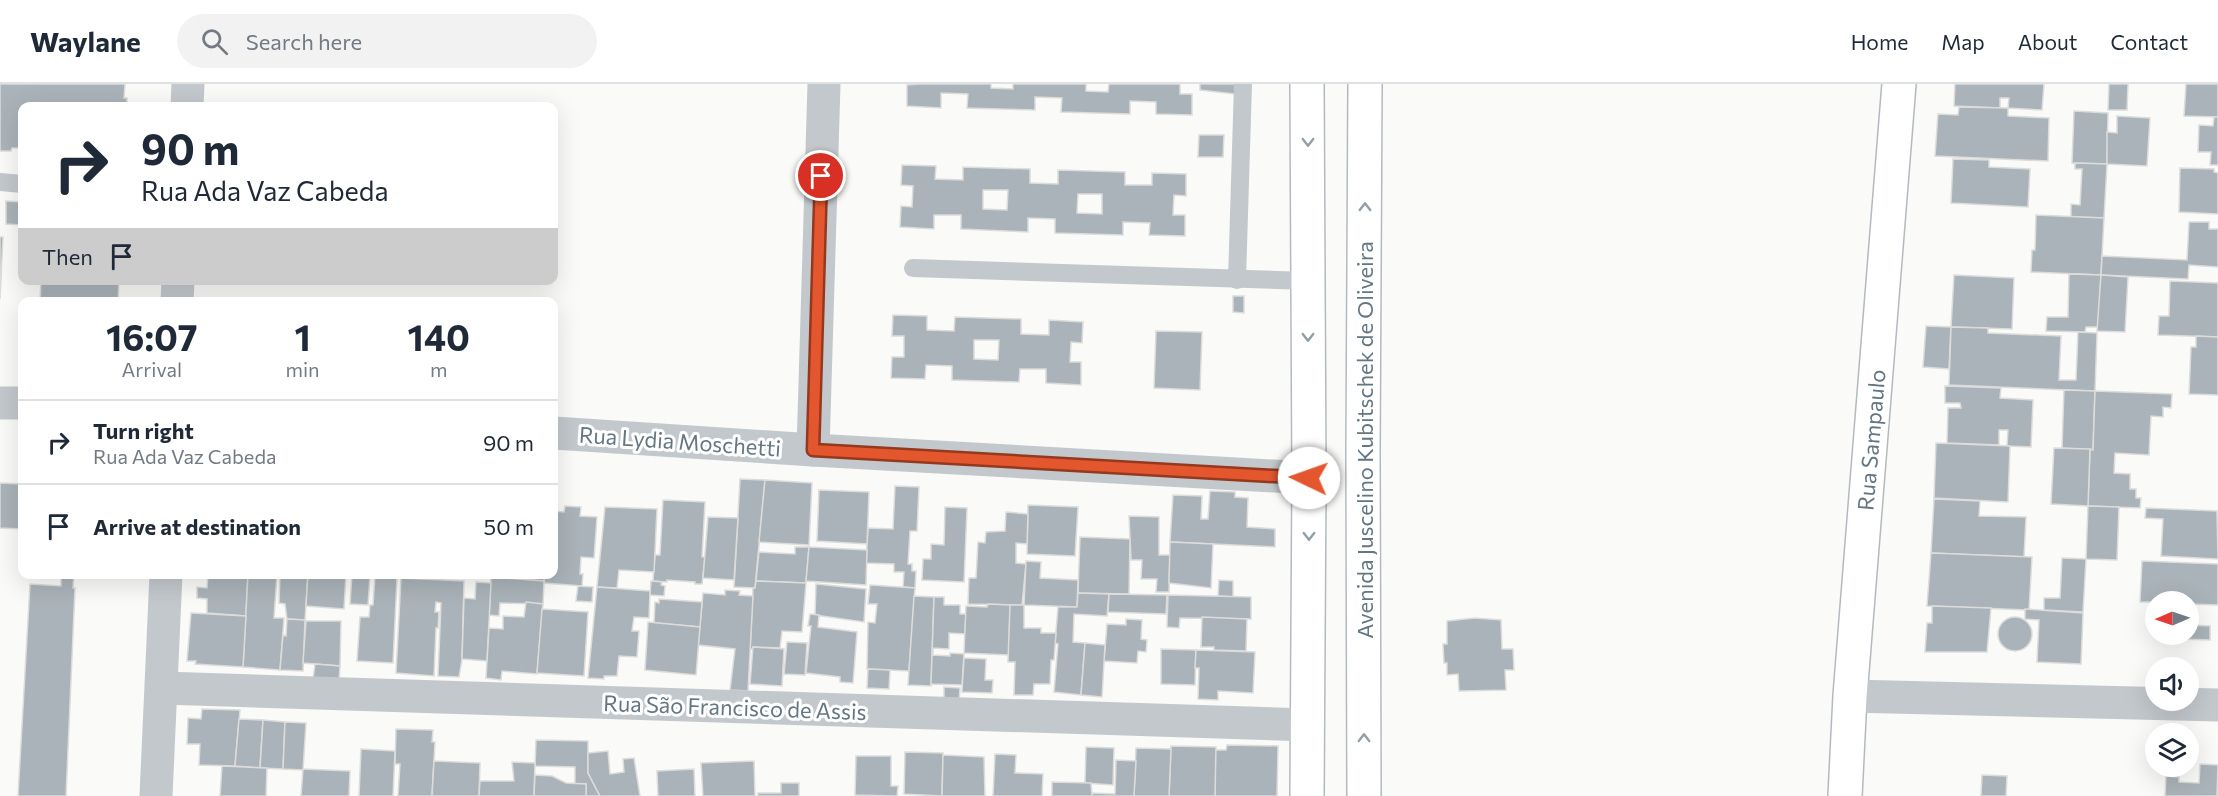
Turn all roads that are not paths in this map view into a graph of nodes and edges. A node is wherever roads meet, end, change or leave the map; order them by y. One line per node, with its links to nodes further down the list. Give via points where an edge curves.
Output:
1 (188, 84): 7 (street)
2 (824, 84): 16 (street)
3 (1243, 84): 11 (lane)
4 (1307, 84): 12 (main road, one-way to 12)
5 (1365, 84): 25 (main road, Avenida Juscelino Kubitschek de Oliveira, one-way to 5)
6 (1899, 84): 20 (main road, Rua Sampaulo)
7 (187, 102)
8 (0, 182): 9 (lane)
9 (18, 183)
10 (913, 268): 11 (lane)
11 (1237, 280): 12 (lane)
12 (1308, 281): 17 (main road, one-way to 17)
13 (0, 403): 14 (street)
14 (18, 403)
15 (558, 433): 16 (street, Rua Lydia Moschetti)
16 (813, 450): 17 (street, Rua Lydia Moschetti)
17 (1309, 478): 22 (main road, one-way to 22)
18 (166, 579): 19 (street)
19 (162, 688): 22 (street, Rua São Francisco de Assis); 23 (street)
20 (1850, 696): 21 (street); 26 (main road, Rua Sampaulo)
21 (2218, 705)
22 (1308, 725): 24 (main road)
23 (156, 796)
24 (1307, 796)
25 (1364, 796)
26 (1845, 796)

